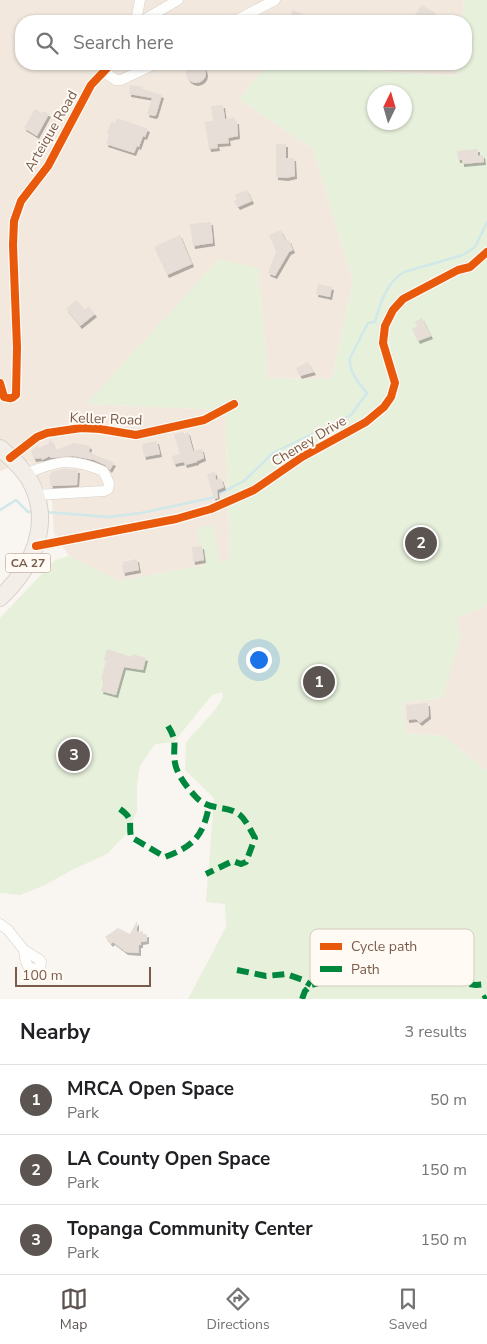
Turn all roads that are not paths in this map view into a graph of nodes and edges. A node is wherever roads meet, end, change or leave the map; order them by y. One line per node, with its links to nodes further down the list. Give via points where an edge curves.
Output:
1 (140, 0): 4 (street)
2 (178, 0): 5 (street)
3 (275, 0): 6 (street)
4 (138, 15)
5 (152, 15)
6 (246, 15)
7 (106, 70): 11 (street, Arteique Road, via 91,85 48,166 21,201 14,221 17,347 16,395 13,398 4,397)
8 (109, 70): 9 (street, via 116,80)
9 (143, 70)
10 (487, 252): 16 (street, Cheney Drive, via 470,267 458,270 403,300 393,310 385,326 383,343 395,383 388,402 366,422 302,457 254,490 211,509 176,519)
11 (0, 382)
12 (234, 404): 13 (street, Keller Road, via 204,420 136,436 81,428 37,436)
13 (5, 453): 14 (main road, CA 27)
14 (25, 474): 15 (main road, CA 27); 15 (street, via 51,463 78,462 102,471 109,483 104,491)
15 (37, 498): 16 (main road, CA 27)
16 (36, 546): 17 (main road, CA 27, via 21,574)
17 (0, 598)
18 (0, 924): 19 (street)
19 (24, 950)

